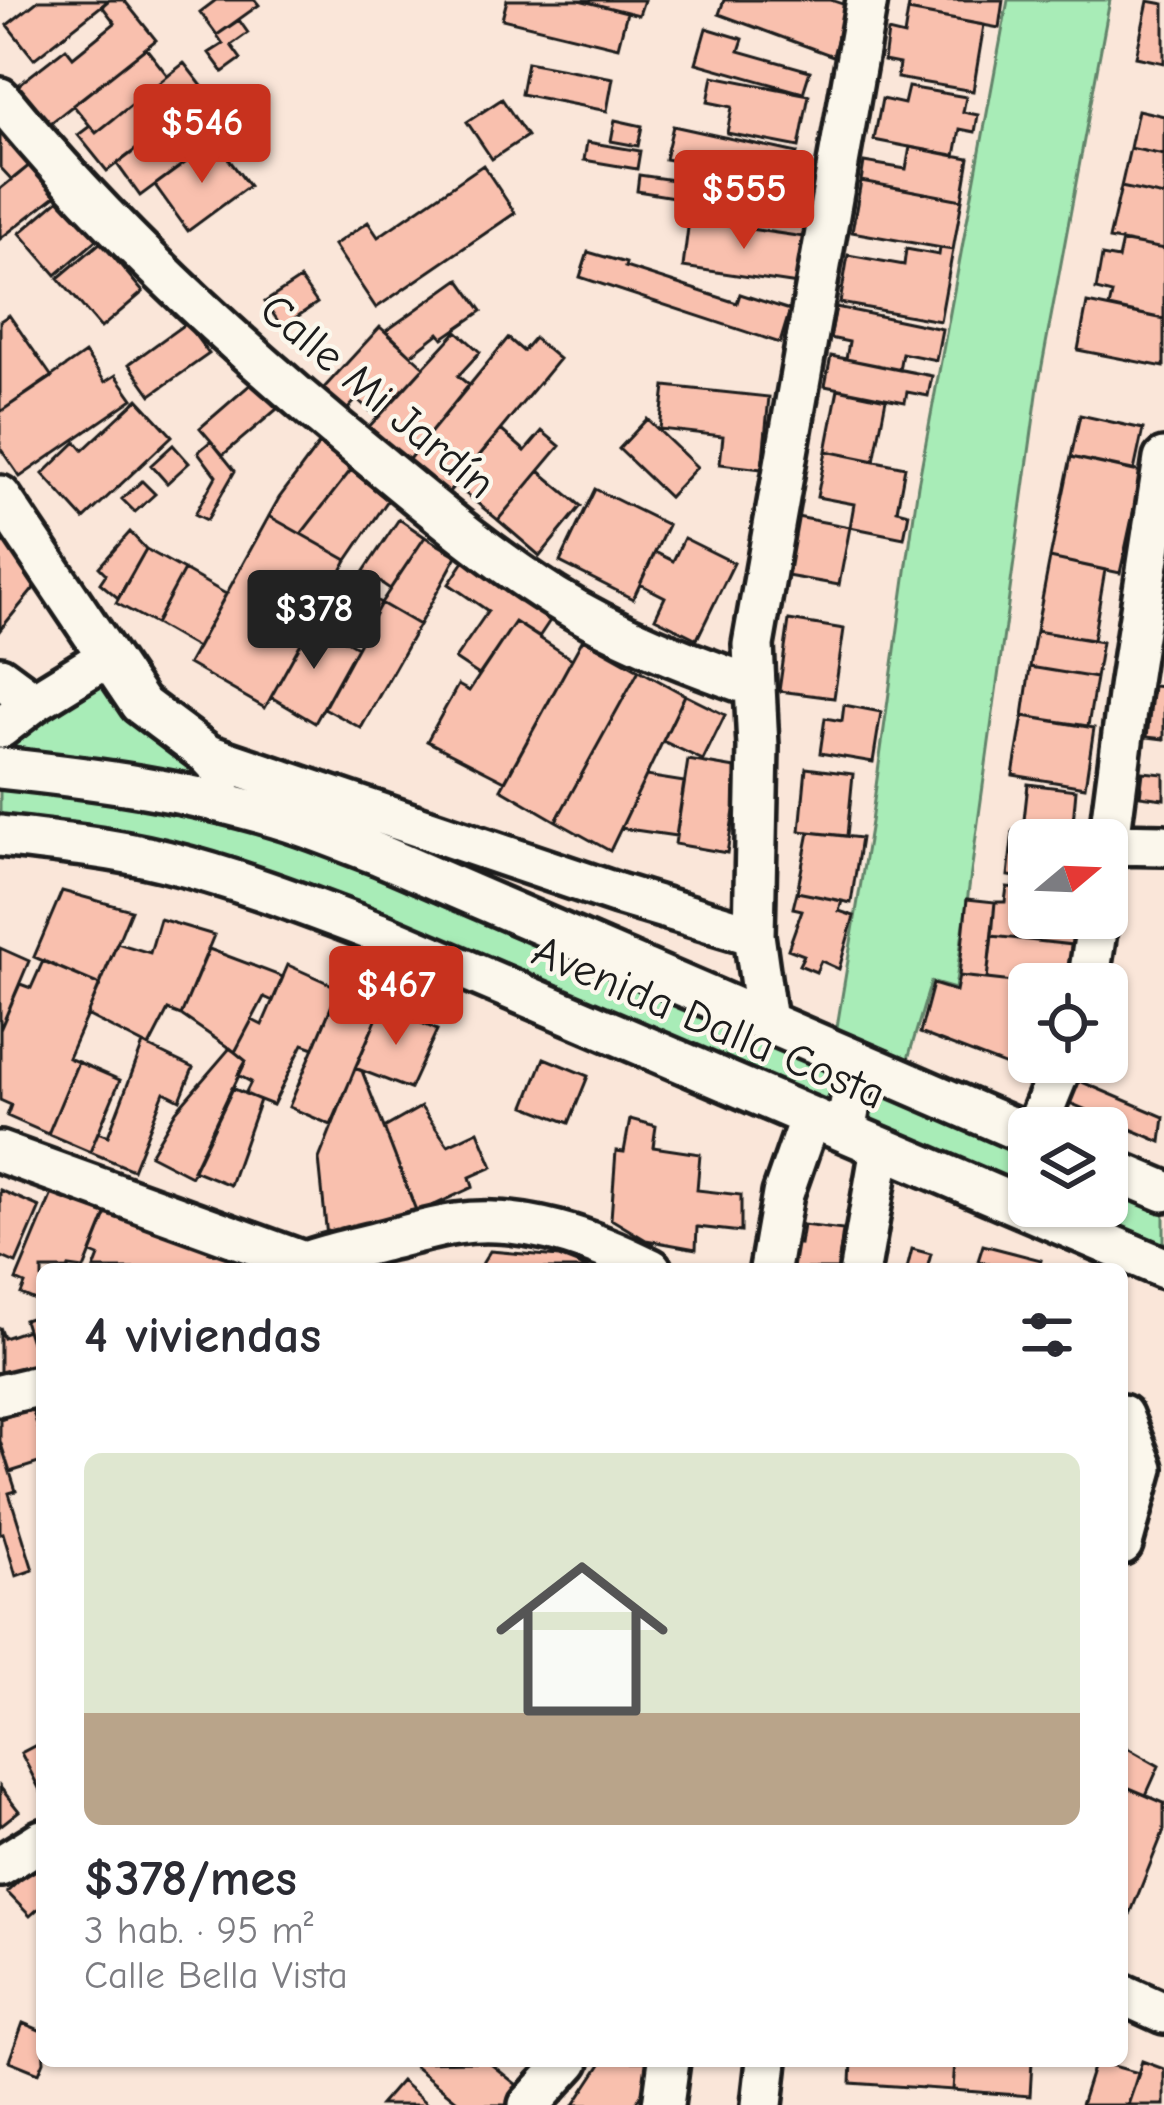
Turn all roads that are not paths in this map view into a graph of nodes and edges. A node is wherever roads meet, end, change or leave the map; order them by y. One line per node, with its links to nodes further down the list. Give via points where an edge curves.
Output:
1 (867, 0): 7 (street, via 753,645)
2 (0, 98): 7 (street, Calle Mi Jardín, via 147,257 295,397 432,508 557,599)
3 (1164, 459): 13 (street)
4 (0, 496): 5 (street)
5 (107, 657): 8 (street); 10 (street, via 140,704)
6 (0, 677): 8 (street)
7 (753, 686): 17 (street)
8 (34, 702): 9 (street)
9 (0, 728)
10 (208, 754): 12 (street); 17 (street)
11 (0, 768): 12 (street, Avenida Dalla Costa, via 129,783)
12 (243, 808): 18 (street, Avenida Dalla Costa, via 380,855)
13 (1112, 819)
14 (0, 836): 21 (street, Avenida Dalla Costa, via 165,861 291,900)
15 (1164, 845): 16 (street)
16 (1128, 848)
17 (754, 934): 18 (street)
18 (766, 1022): 19 (street, Avenida Dalla Costa)
19 (858, 1062): 20 (street, Avenida Dalla Costa); 21 (street)
20 (1008, 1126)
21 (845, 1132): 25 (street, Avenida Dalla Costa); 29 (street, via 783,1194); 30 (street)
22 (0, 1152): 26 (street)
23 (1128, 1176): 24 (street)
24 (1164, 1191)
25 (1111, 1258): 31 (street, Avenida Dalla Costa)
26 (288, 1263)
27 (301, 1263): 28 (street, via 459,1224 555,1230)
28 (640, 1263)
29 (771, 1263)
30 (859, 1263)
31 (1164, 1268)
32 (36, 1386): 33 (street)
33 (0, 1395)
34 (1128, 1430): 35 (street, via 1143,1468)
35 (1128, 1522)
36 (36, 1844): 37 (street)
37 (0, 1866)
38 (1128, 1997): 39 (street)
39 (1164, 2013)
40 (564, 2067): 43 (street)
41 (668, 2067): 44 (street)
42 (766, 2067): 45 (street)
43 (529, 2105)
44 (663, 2105)
45 (762, 2105)

